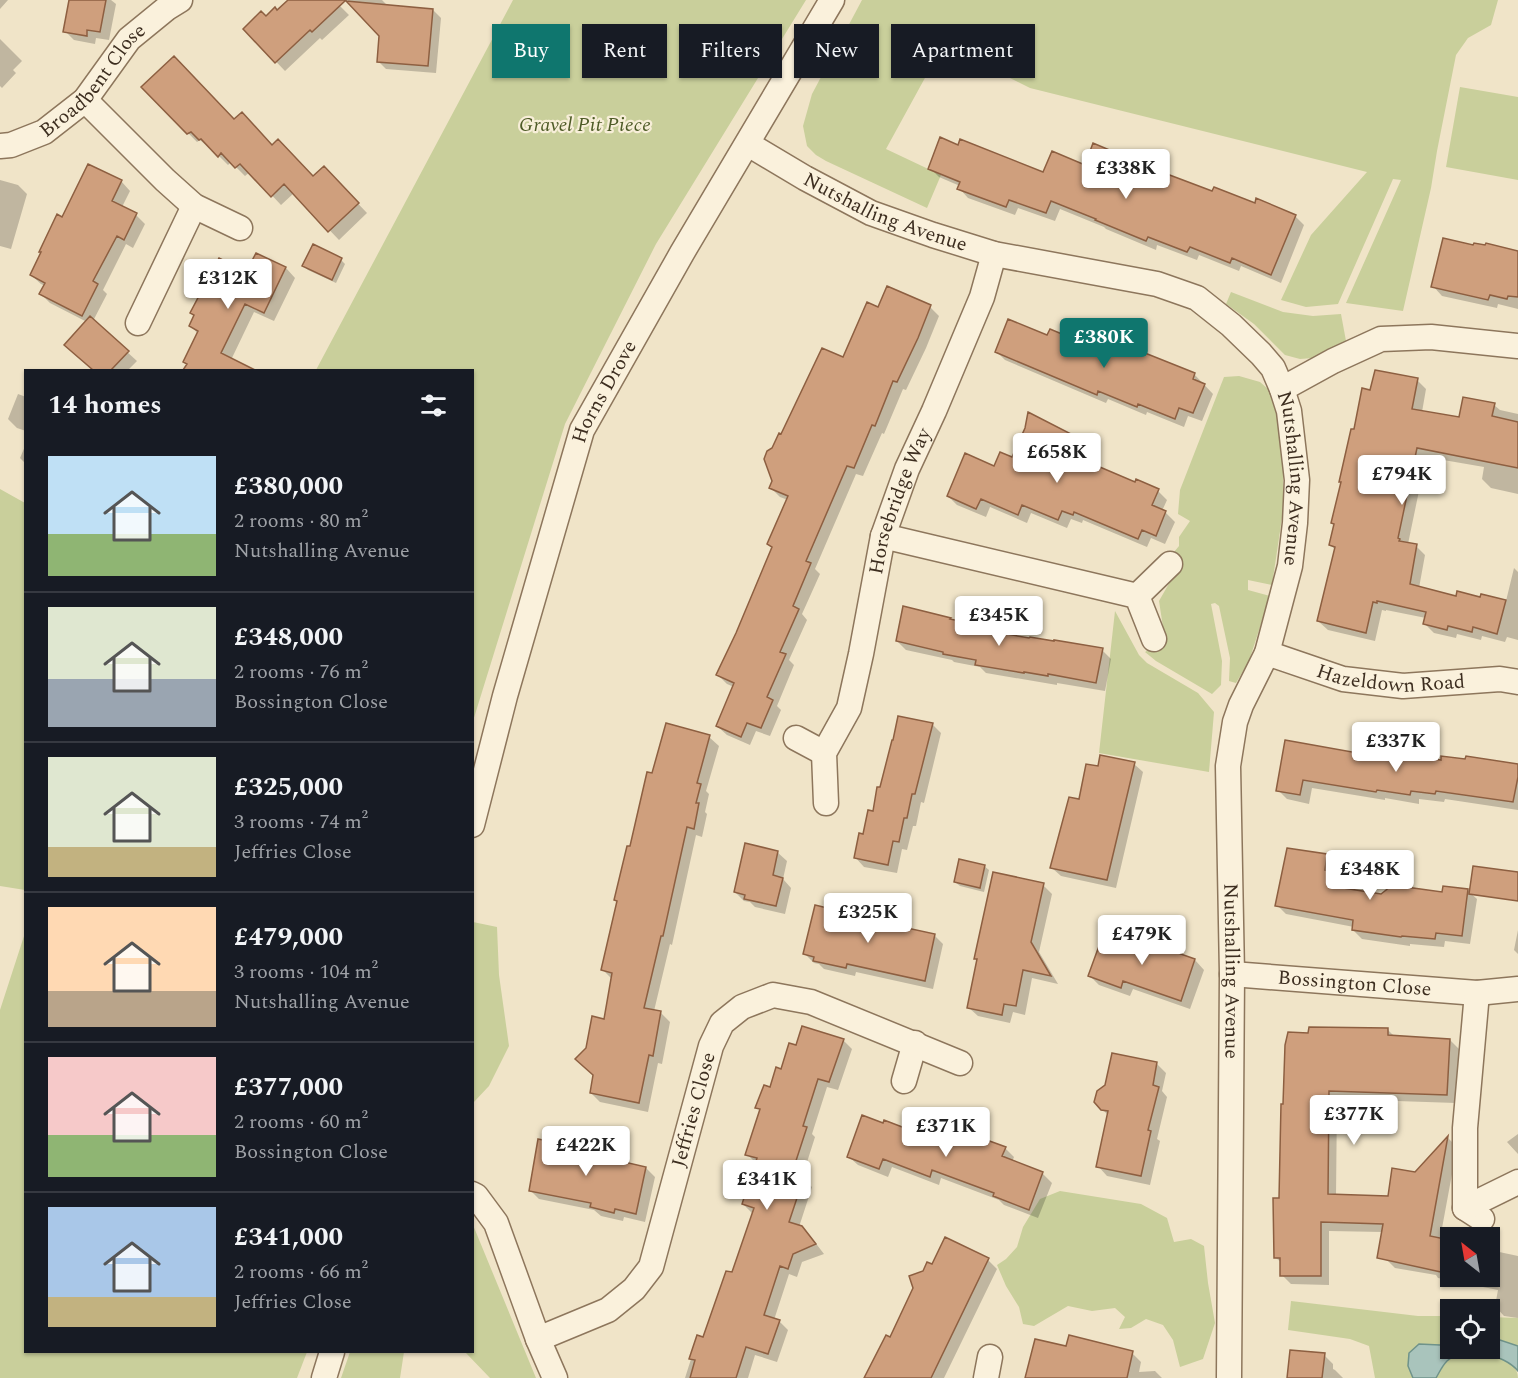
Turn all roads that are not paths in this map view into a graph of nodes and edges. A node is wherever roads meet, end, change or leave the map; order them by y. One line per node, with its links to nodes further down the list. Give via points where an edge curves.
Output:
1 (180, 0): 3 (street, Broadbent Close, via 129,39)
2 (832, 0): 4 (street, Horns Drove)
3 (85, 100): 5 (street, Broadbent Close, via 44,132); 6 (street)
4 (748, 144): 8 (street, Nutshalling Avenue, via 871,213); 21 (street, Horns Drove, via 582,430)
5 (0, 146)
6 (194, 206): 7 (street); 9 (street)
7 (240, 228)
8 (994, 254): 11 (street, Nutshalling Avenue, via 1157,284 1197,298 1261,354); 12 (street, Horsebridge Way, via 982,297 907,469)
9 (138, 323)
10 (1518, 346): 11 (street, via 1431,337 1381,339)
11 (1282, 388): 16 (street, Nutshalling Avenue, via 1289,411 1297,480 1295,523 1288,576)
12 (883, 536): 14 (street); 19 (street, Horsebridge Way, via 849,708)
13 (1170, 564): 14 (street)
14 (1137, 596): 15 (street)
15 (1154, 639)
16 (1267, 653): 17 (street, Hazeldown Road, via 1343,679 1403,686 1500,679); 22 (street, Nutshalling Avenue, via 1235,722 1228,766)
17 (1518, 682)
18 (796, 738): 19 (street)
19 (824, 753): 20 (street)
20 (826, 802)
21 (474, 817)
22 (1232, 974): 24 (street, Bossington Close); 34 (street, Nutshalling Avenue)
23 (1518, 989): 24 (street, Bossington Close)
24 (1478, 993): 28 (street, via 1465,1128 1473,1213)
25 (915, 1043): 26 (street, Jeffries Close); 27 (street); 30 (street, Jeffries Close, via 811,1002 773,995 739,1010 722,1023 711,1046 651,1267 608,1310)
26 (960, 1063)
27 (904, 1081)
28 (1518, 1182)
29 (474, 1195): 30 (street, via 496,1223)
30 (538, 1339): 33 (street)
31 (332, 1353): 32 (street)
32 (324, 1378)
33 (555, 1378)
34 (1229, 1378)

